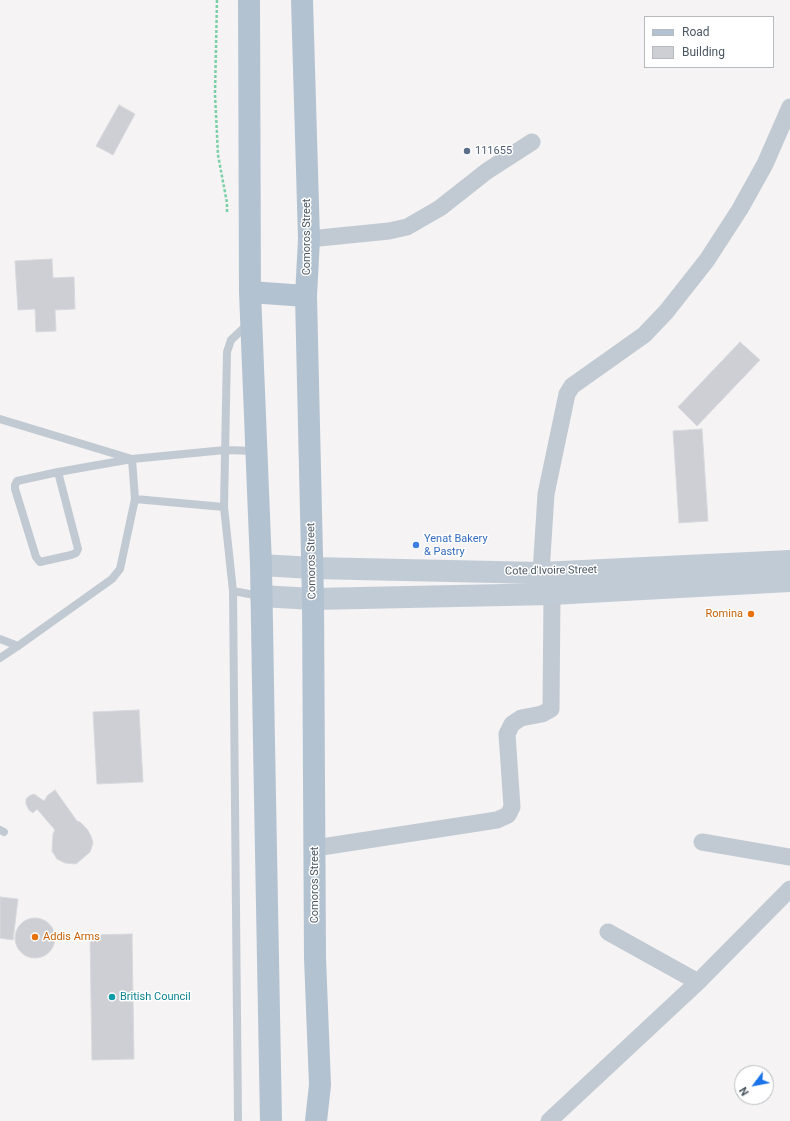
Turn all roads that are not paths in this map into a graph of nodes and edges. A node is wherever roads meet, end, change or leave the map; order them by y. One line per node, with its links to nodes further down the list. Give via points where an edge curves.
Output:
1 (249, 0): 6 (main road)
2 (302, 0): 5 (main road, Comoros Street)
3 (790, 107): 19 (street, via 765,164 707,260 666,312 644,334 572,386 567,394 546,494)
4 (532, 142): 5 (street, via 487,171 440,208 407,228)
5 (309, 239): 7 (main road, Comoros Street)
6 (250, 292): 7 (main road); 8 (main road)
7 (306, 296): 18 (main road, Comoros Street)
8 (252, 321): 10 (lane, via 231,340 227,352); 11 (main road)
9 (0, 419): 12 (lane)
10 (225, 450): 11 (lane); 12 (lane); 15 (lane)
11 (257, 451): 17 (main road)
12 (132, 459): 13 (lane); 14 (lane)
13 (58, 472): 13 (lane, via 17,481 15,485 36,557 40,562 71,555 78,550)
14 (135, 499): 15 (lane); 26 (lane, via 120,569 112,579)
15 (224, 507): 21 (lane)
16 (790, 561): 19 (main road, Cote d'Ivoire Street)
17 (261, 565): 18 (main road, Cote d'Ivoire Street); 23 (main road)
18 (312, 568): 19 (main road, Cote d'Ivoire Street); 24 (main road, Comoros Street)
19 (541, 573)
20 (790, 582): 22 (main road, Cote d'Ivoire Street)
21 (233, 591): 23 (lane); 35 (lane)
22 (552, 594): 24 (main road, Cote d'Ivoire Street); 29 (street, via 551,709 542,714 521,718 512,724 507,734 512,808 508,815 497,820)
23 (261, 596): 24 (main road, Cote d'Ivoire Street); 36 (main road)
24 (313, 599): 29 (main road, Comoros Street)
25 (0, 639): 26 (lane)
26 (18, 646): 27 (lane)
27 (0, 658)
28 (702, 842): 30 (street)
29 (315, 848): 34 (main road, Comoros Street, via 315,958)
30 (790, 857)
31 (790, 889): 33 (street)
32 (608, 932): 33 (street)
33 (698, 982): 39 (street)
34 (320, 1084): 37 (main road, Comoros Street); 38 (main road)
35 (238, 1121)
36 (271, 1121)
37 (316, 1121)
38 (327, 1121)
39 (549, 1121)

